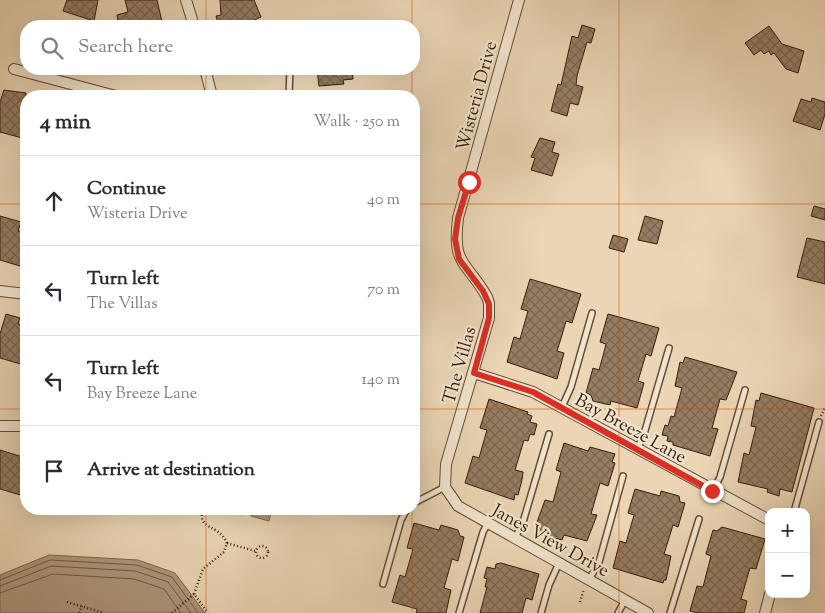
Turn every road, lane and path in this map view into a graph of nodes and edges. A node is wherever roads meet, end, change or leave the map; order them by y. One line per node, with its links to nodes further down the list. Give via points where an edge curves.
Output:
1 (186, 0): 3 (street)
2 (519, 0): 12 (street, Wisteria Drive, via 458,218 455,239)
3 (192, 20)
4 (14, 69): 5 (street)
5 (20, 71)
6 (37, 75): 9 (street)
7 (207, 75): 10 (street)
8 (290, 75): 11 (lane)
9 (93, 90)
10 (210, 90)
11 (289, 90)
12 (459, 259): 17 (street, The Villas, via 489,304 489,318)
13 (0, 291): 14 (street)
14 (20, 293)
15 (592, 313): 19 (lane)
16 (669, 348): 24 (lane, via 644,434)
17 (474, 373): 19 (street, Bay Breeze Lane, via 520,386); 26 (street, The Villas, via 446,464)
18 (745, 390): 27 (lane, via 720,477)
19 (562, 408): 24 (street, Bay Breeze Lane)
20 (819, 422): 29 (lane)
21 (0, 426): 22 (street)
22 (20, 426)
23 (549, 434): 35 (lane)
24 (636, 449): 27 (street, Bay Breeze Lane)
25 (623, 476): 40 (lane, via 598,562)
26 (445, 487): 28 (lane); 34 (street, Janes View Drive, via 458,506)
27 (712, 491): 33 (street, Bay Breeze Lane)
28 (420, 500)
29 (795, 508)
30 (202, 515): 36 (path, via 204,524 222,534)
31 (404, 515): 39 (lane)
32 (699, 518): 55 (lane)
33 (765, 518)
34 (488, 523): 35 (street, Janes View Drive); 51 (lane)
35 (515, 539): 38 (street, Janes View Drive)
36 (227, 544): 37 (path); 41 (path, via 224,552 203,569)
37 (255, 551): 37 (path, via 262,558 268,553 262,546)
38 (559, 563): 40 (street, Janes View Drive); 52 (lane)
39 (383, 584)
40 (587, 584): 43 (street, Janes View Drive); 45 (path)
41 (194, 594): 49 (path); 50 (path)
42 (769, 598): 56 (street)
43 (625, 600): 53 (lane); 54 (street, Janes View Drive)
44 (68, 602): 46 (path)
45 (580, 602)
46 (82, 606): 47 (path); 48 (path)
47 (79, 613)
48 (104, 613)
49 (172, 613)
50 (208, 613)
51 (459, 613)
52 (540, 613)
53 (618, 613)
54 (648, 613)
55 (670, 613)
56 (764, 613)

